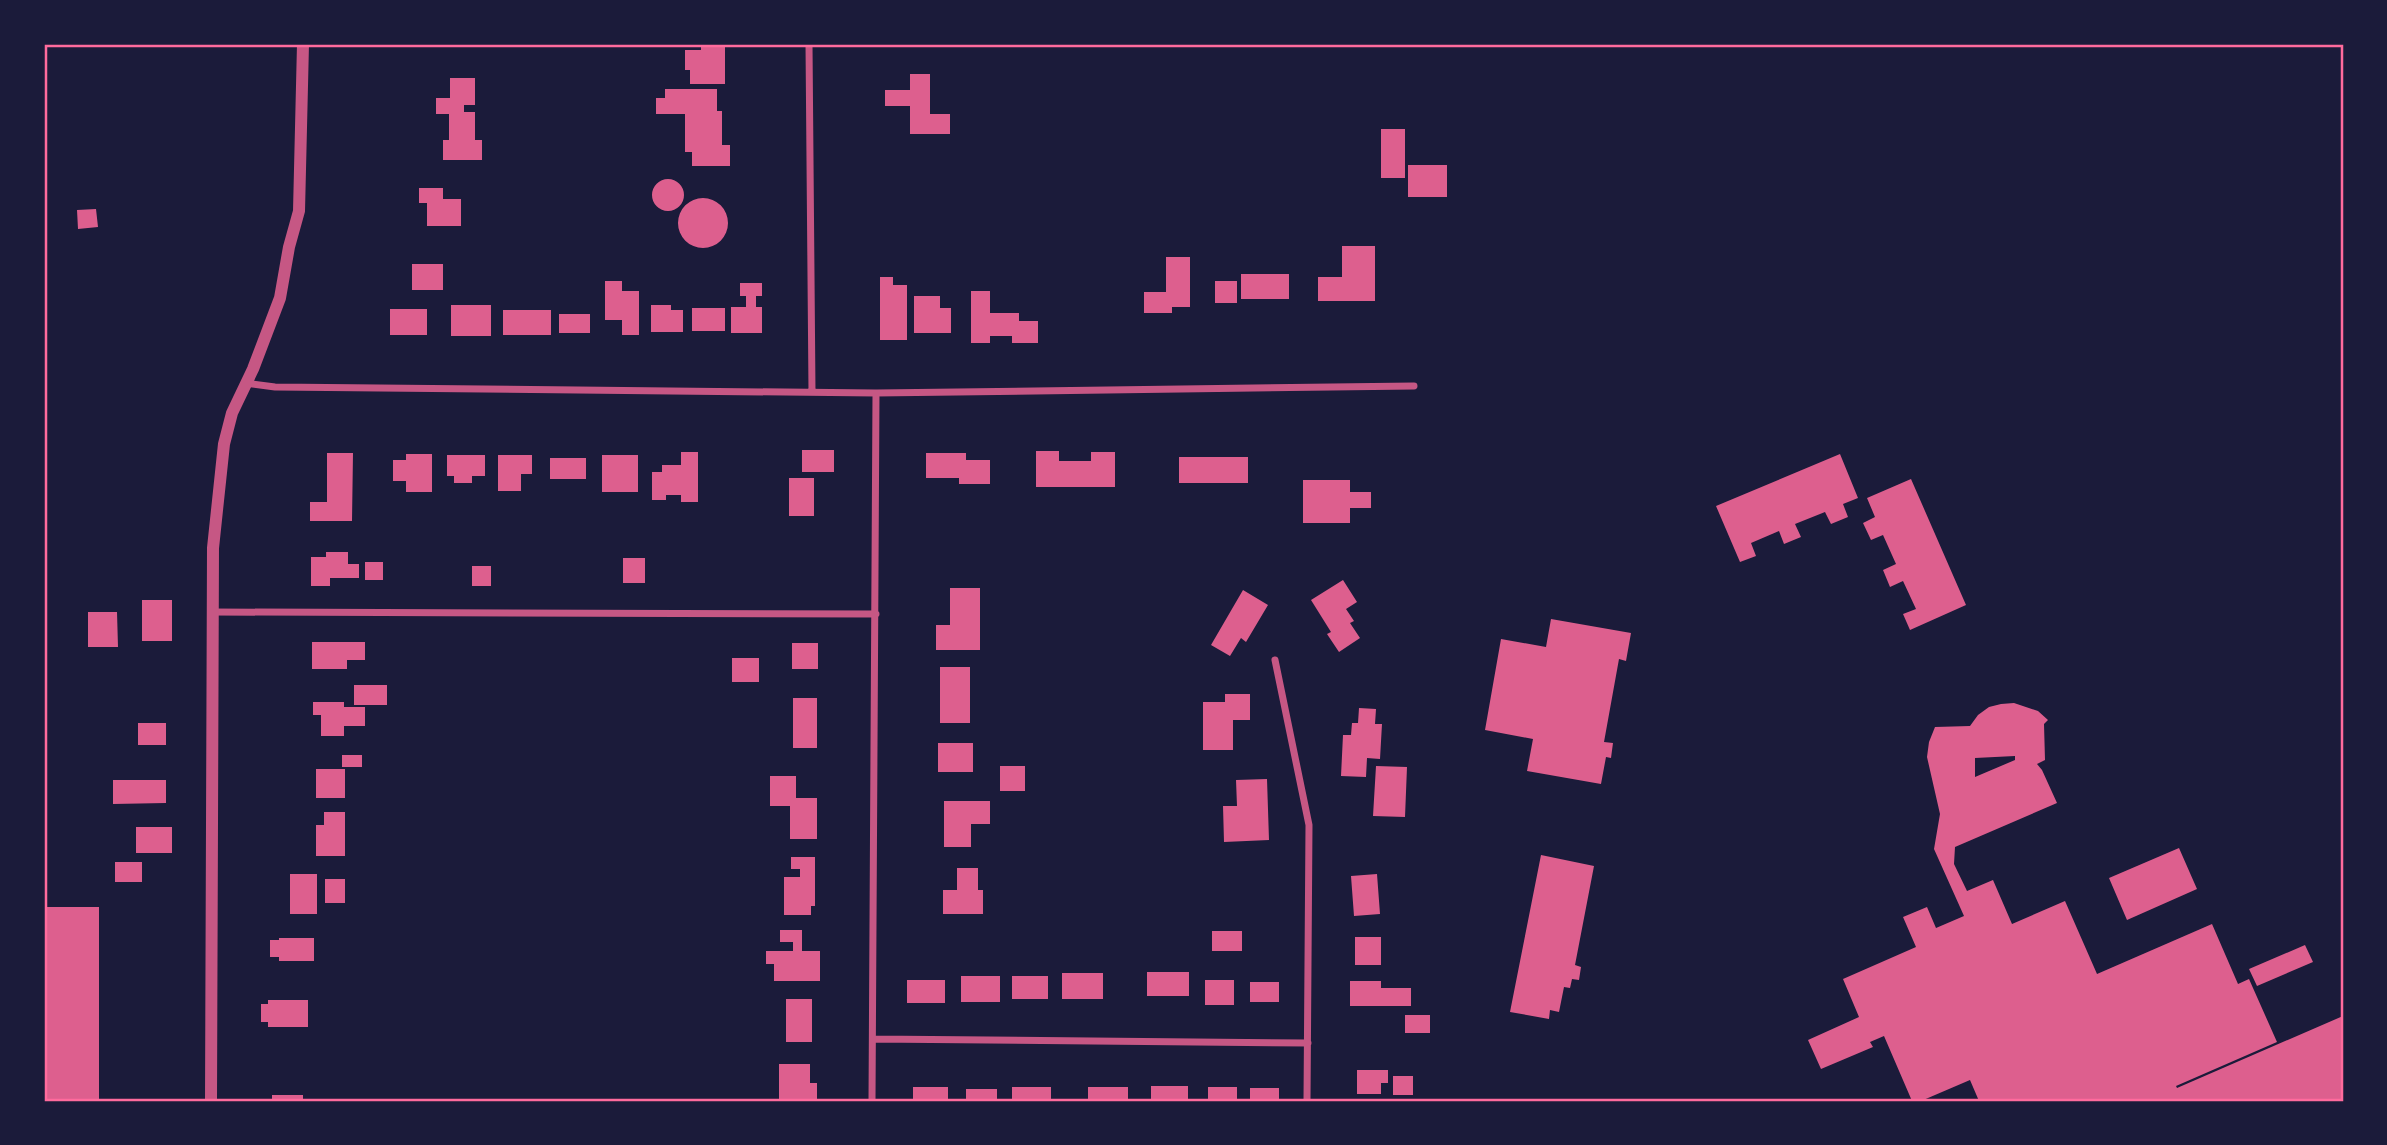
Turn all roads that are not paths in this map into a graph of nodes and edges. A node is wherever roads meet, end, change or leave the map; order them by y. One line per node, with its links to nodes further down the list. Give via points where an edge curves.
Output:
1 (303, 44): 3 (street, via 299,211 280,298)
2 (809, 44): 5 (street)
3 (245, 383): 5 (street, via 275,387); 7 (street, via 222,456 213,548)
4 (1414, 386): 6 (street)
5 (813, 392): 6 (street)
6 (876, 393): 8 (street)
7 (213, 612): 8 (street); 12 (street)
8 (876, 614): 10 (street)
9 (1275, 660): 11 (street, via 1309,825)
10 (873, 1039): 11 (street); 13 (street)
11 (1308, 1043): 14 (street)
12 (211, 1101)
13 (872, 1101)
14 (1307, 1101)

